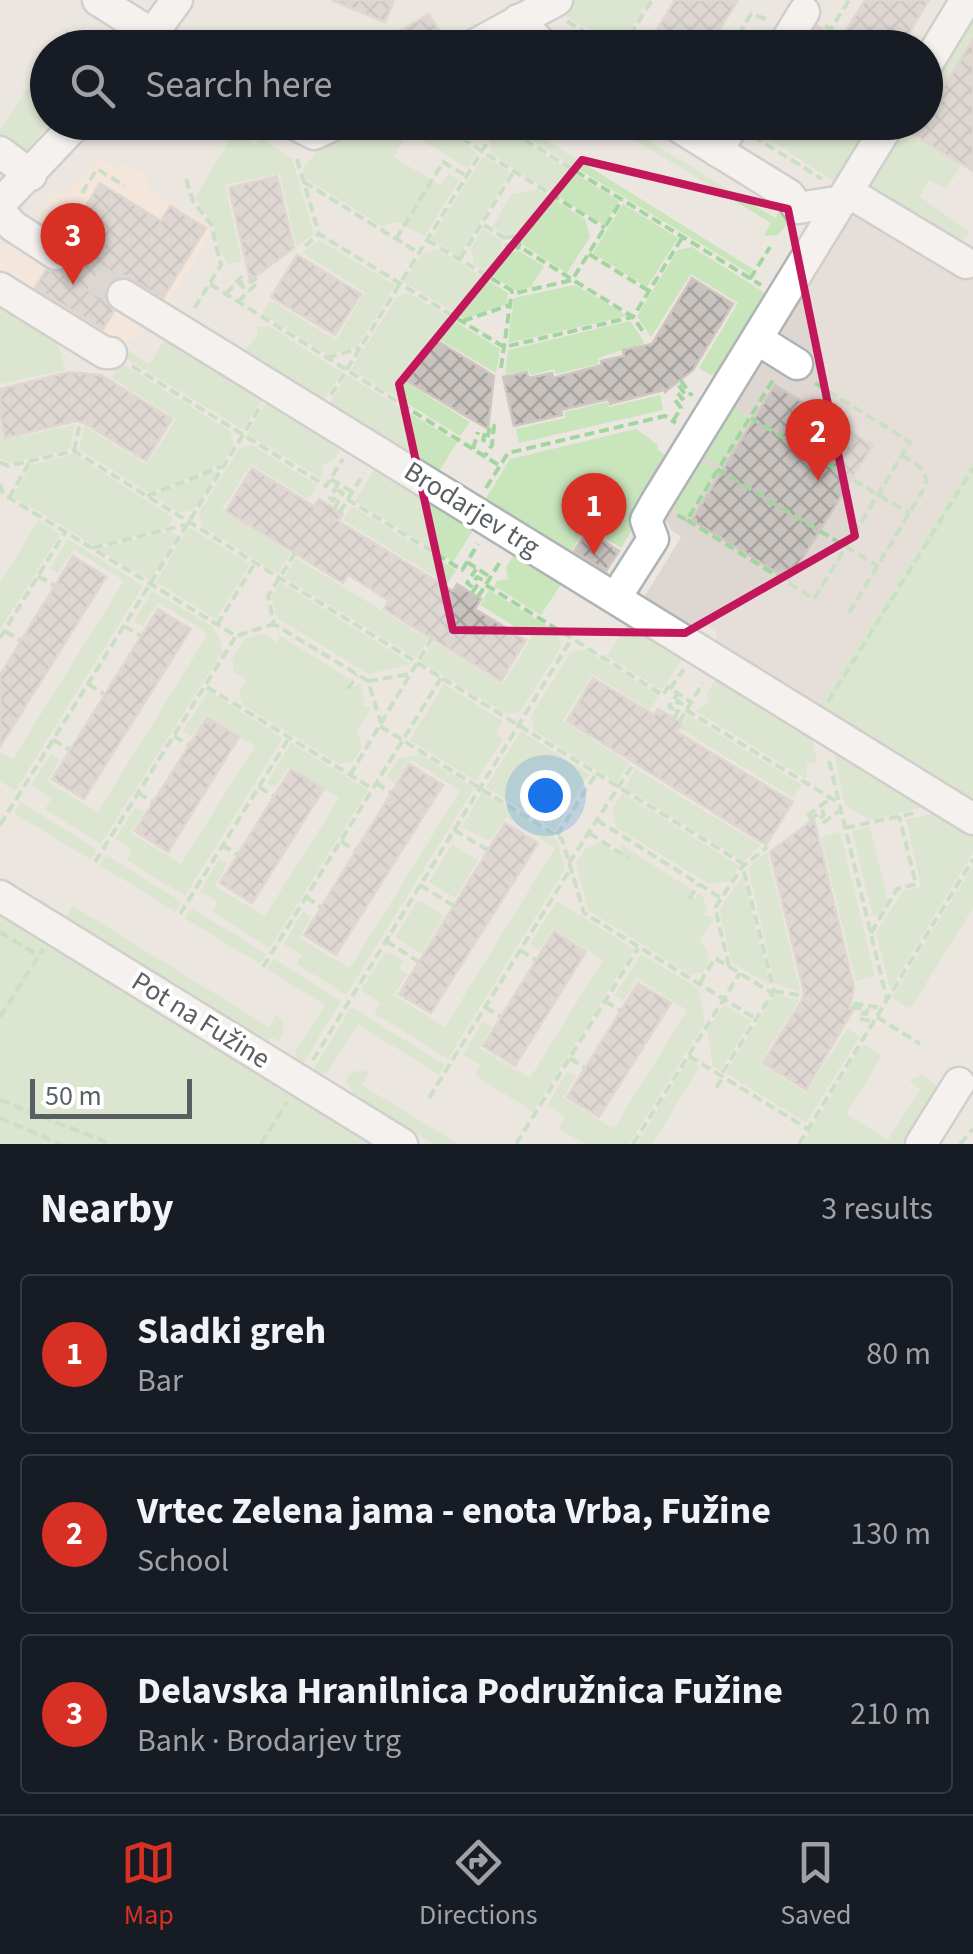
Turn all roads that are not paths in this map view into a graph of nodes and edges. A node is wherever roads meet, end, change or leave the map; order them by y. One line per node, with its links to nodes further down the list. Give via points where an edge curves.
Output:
1 (98, 0): 6 (street)
2 (177, 0): 7 (street)
3 (966, 0): 10 (street)
4 (555, 7): 5 (street)
5 (518, 20): 8 (street); 9 (street)
6 (138, 30)
7 (162, 30)
8 (500, 30)
9 (528, 30)
10 (943, 38)
11 (62, 140): 17 (street)
12 (700, 140): 15 (street)
13 (724, 140): 15 (street)
14 (879, 140): 18 (street)
15 (717, 151): 18 (street, via 789,195 798,208)
16 (0, 152): 17 (street)
17 (31, 175): 19 (street)
18 (846, 196): 21 (street); 24 (street)
19 (0, 208): 20 (street, via 13,226)
20 (56, 254)
21 (966, 263)
22 (0, 288): 25 (street)
23 (123, 295): 27 (street, Brodarjev trg)
24 (757, 339): 26 (street); 27 (street, via 685,428 671,513 646,520 652,539)
25 (111, 353)
26 (792, 361)
27 (616, 597): 28 (street, Brodarjev trg)
28 (962, 812)
29 (0, 896): 31 (street, Pot na Fužine)
30 (959, 1083): 32 (street)
31 (402, 1144)
32 (921, 1144)

